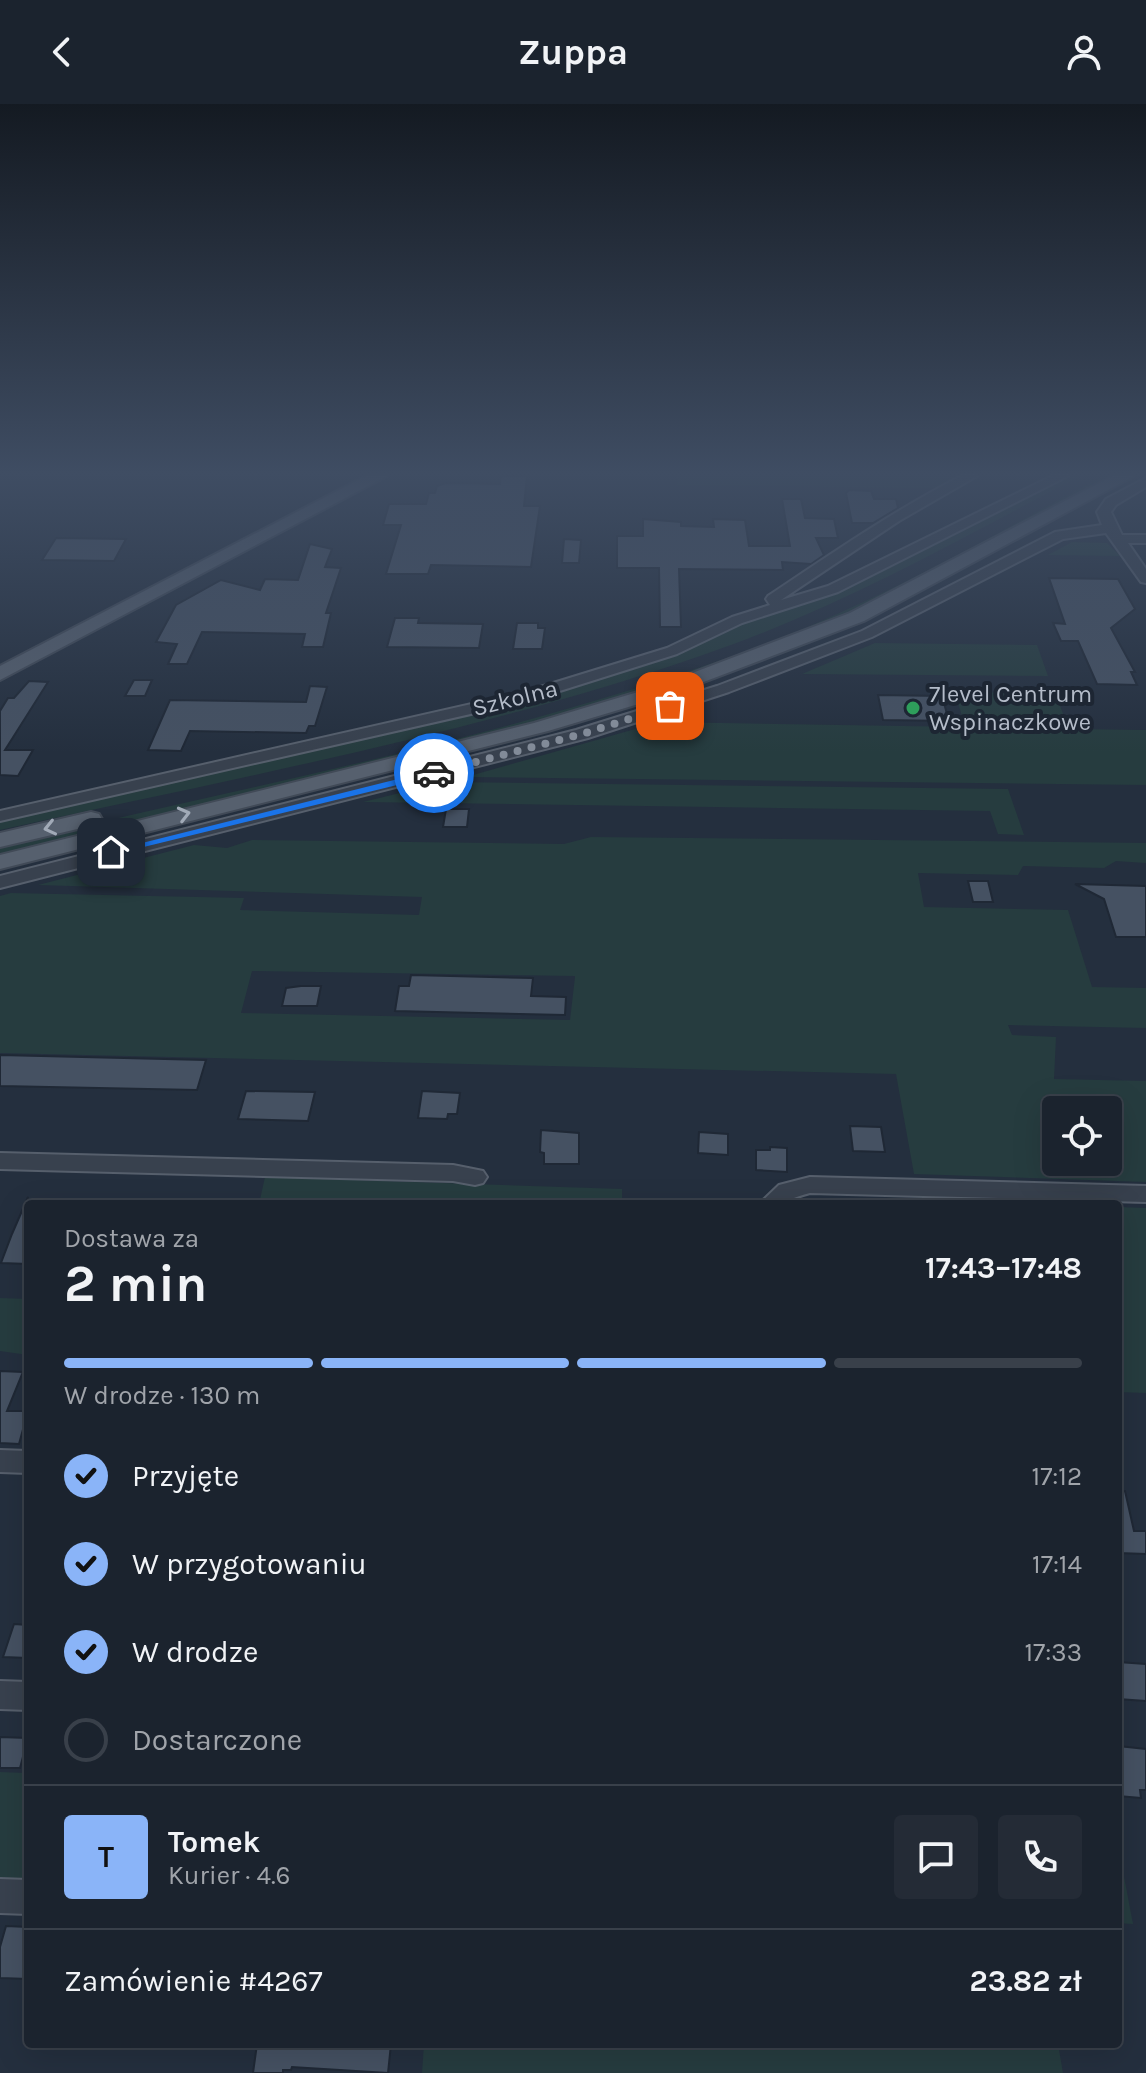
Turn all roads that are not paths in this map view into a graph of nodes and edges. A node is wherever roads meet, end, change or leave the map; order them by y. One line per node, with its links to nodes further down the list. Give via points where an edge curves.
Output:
1 (203, 568): 8 (main road)
2 (821, 568): 7 (street, via 773,599)
3 (876, 568): 7 (street, Szkolna)
4 (913, 568): 10 (main road, one-way to 10, via 815,618 650,679 516,717)
5 (951, 568): 11 (main road, one-way to 5, via 541,727 665,690 857,617)
6 (996, 568): 12 (street, via 867,634 723,689 567,738)
7 (781, 606): 9 (street, Szkolna, via 672,651 528,696)
8 (0, 674)
9 (0, 816)
10 (0, 840)
11 (0, 862)
12 (0, 882)
13 (0, 1161): 14 (street)
14 (475, 1177)
15 (1146, 1194): 16 (street, via 810,1185)
16 (776, 1200)
17 (0, 1461): 18 (street)
18 (24, 1462)
19 (0, 1695): 20 (street)
20 (24, 1696)
21 (0, 1896): 22 (street)
22 (24, 1897)

